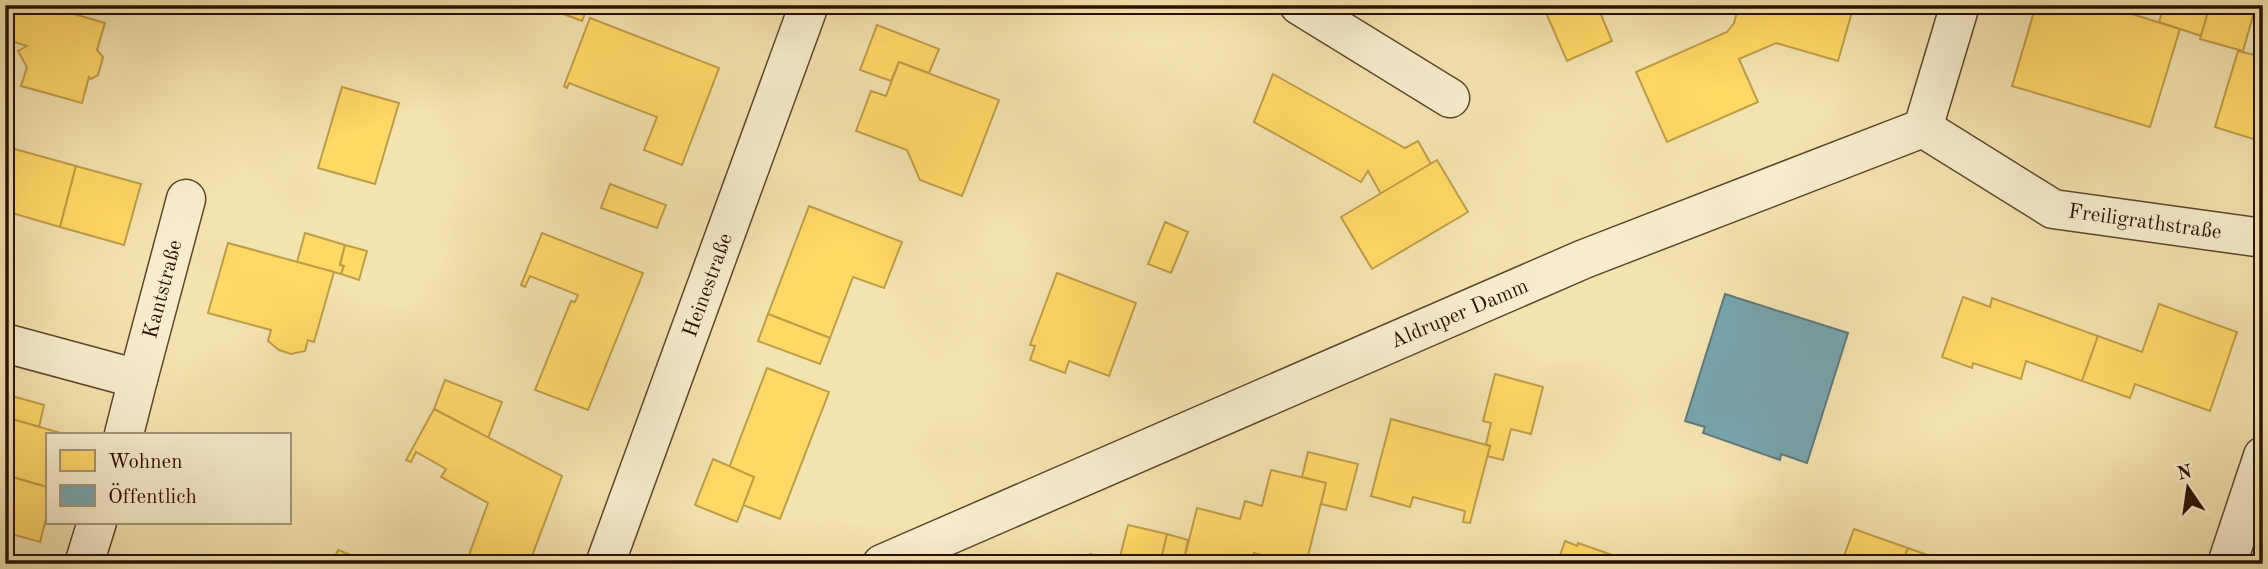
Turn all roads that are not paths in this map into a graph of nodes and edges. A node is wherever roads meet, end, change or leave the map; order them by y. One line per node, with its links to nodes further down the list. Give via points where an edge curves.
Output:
1 (809, 5): 14 (street, Heinestraße)
2 (1298, 5): 4 (street)
3 (1960, 5): 5 (street)
4 (1450, 98)
5 (1923, 128): 7 (street, Freiligrathstraße, via 2053,209); 15 (street, Aldruper Damm, via 1584,259)
6 (186, 199): 9 (street, Kantstraße)
7 (2263, 237)
8 (5, 343): 9 (street)
9 (138, 379): 10 (street, Kantstraße)
10 (124, 433)
11 (2263, 456): 16 (street)
12 (96, 524): 13 (street)
13 (83, 564)
14 (605, 564)
15 (882, 564)
16 (2227, 564)

